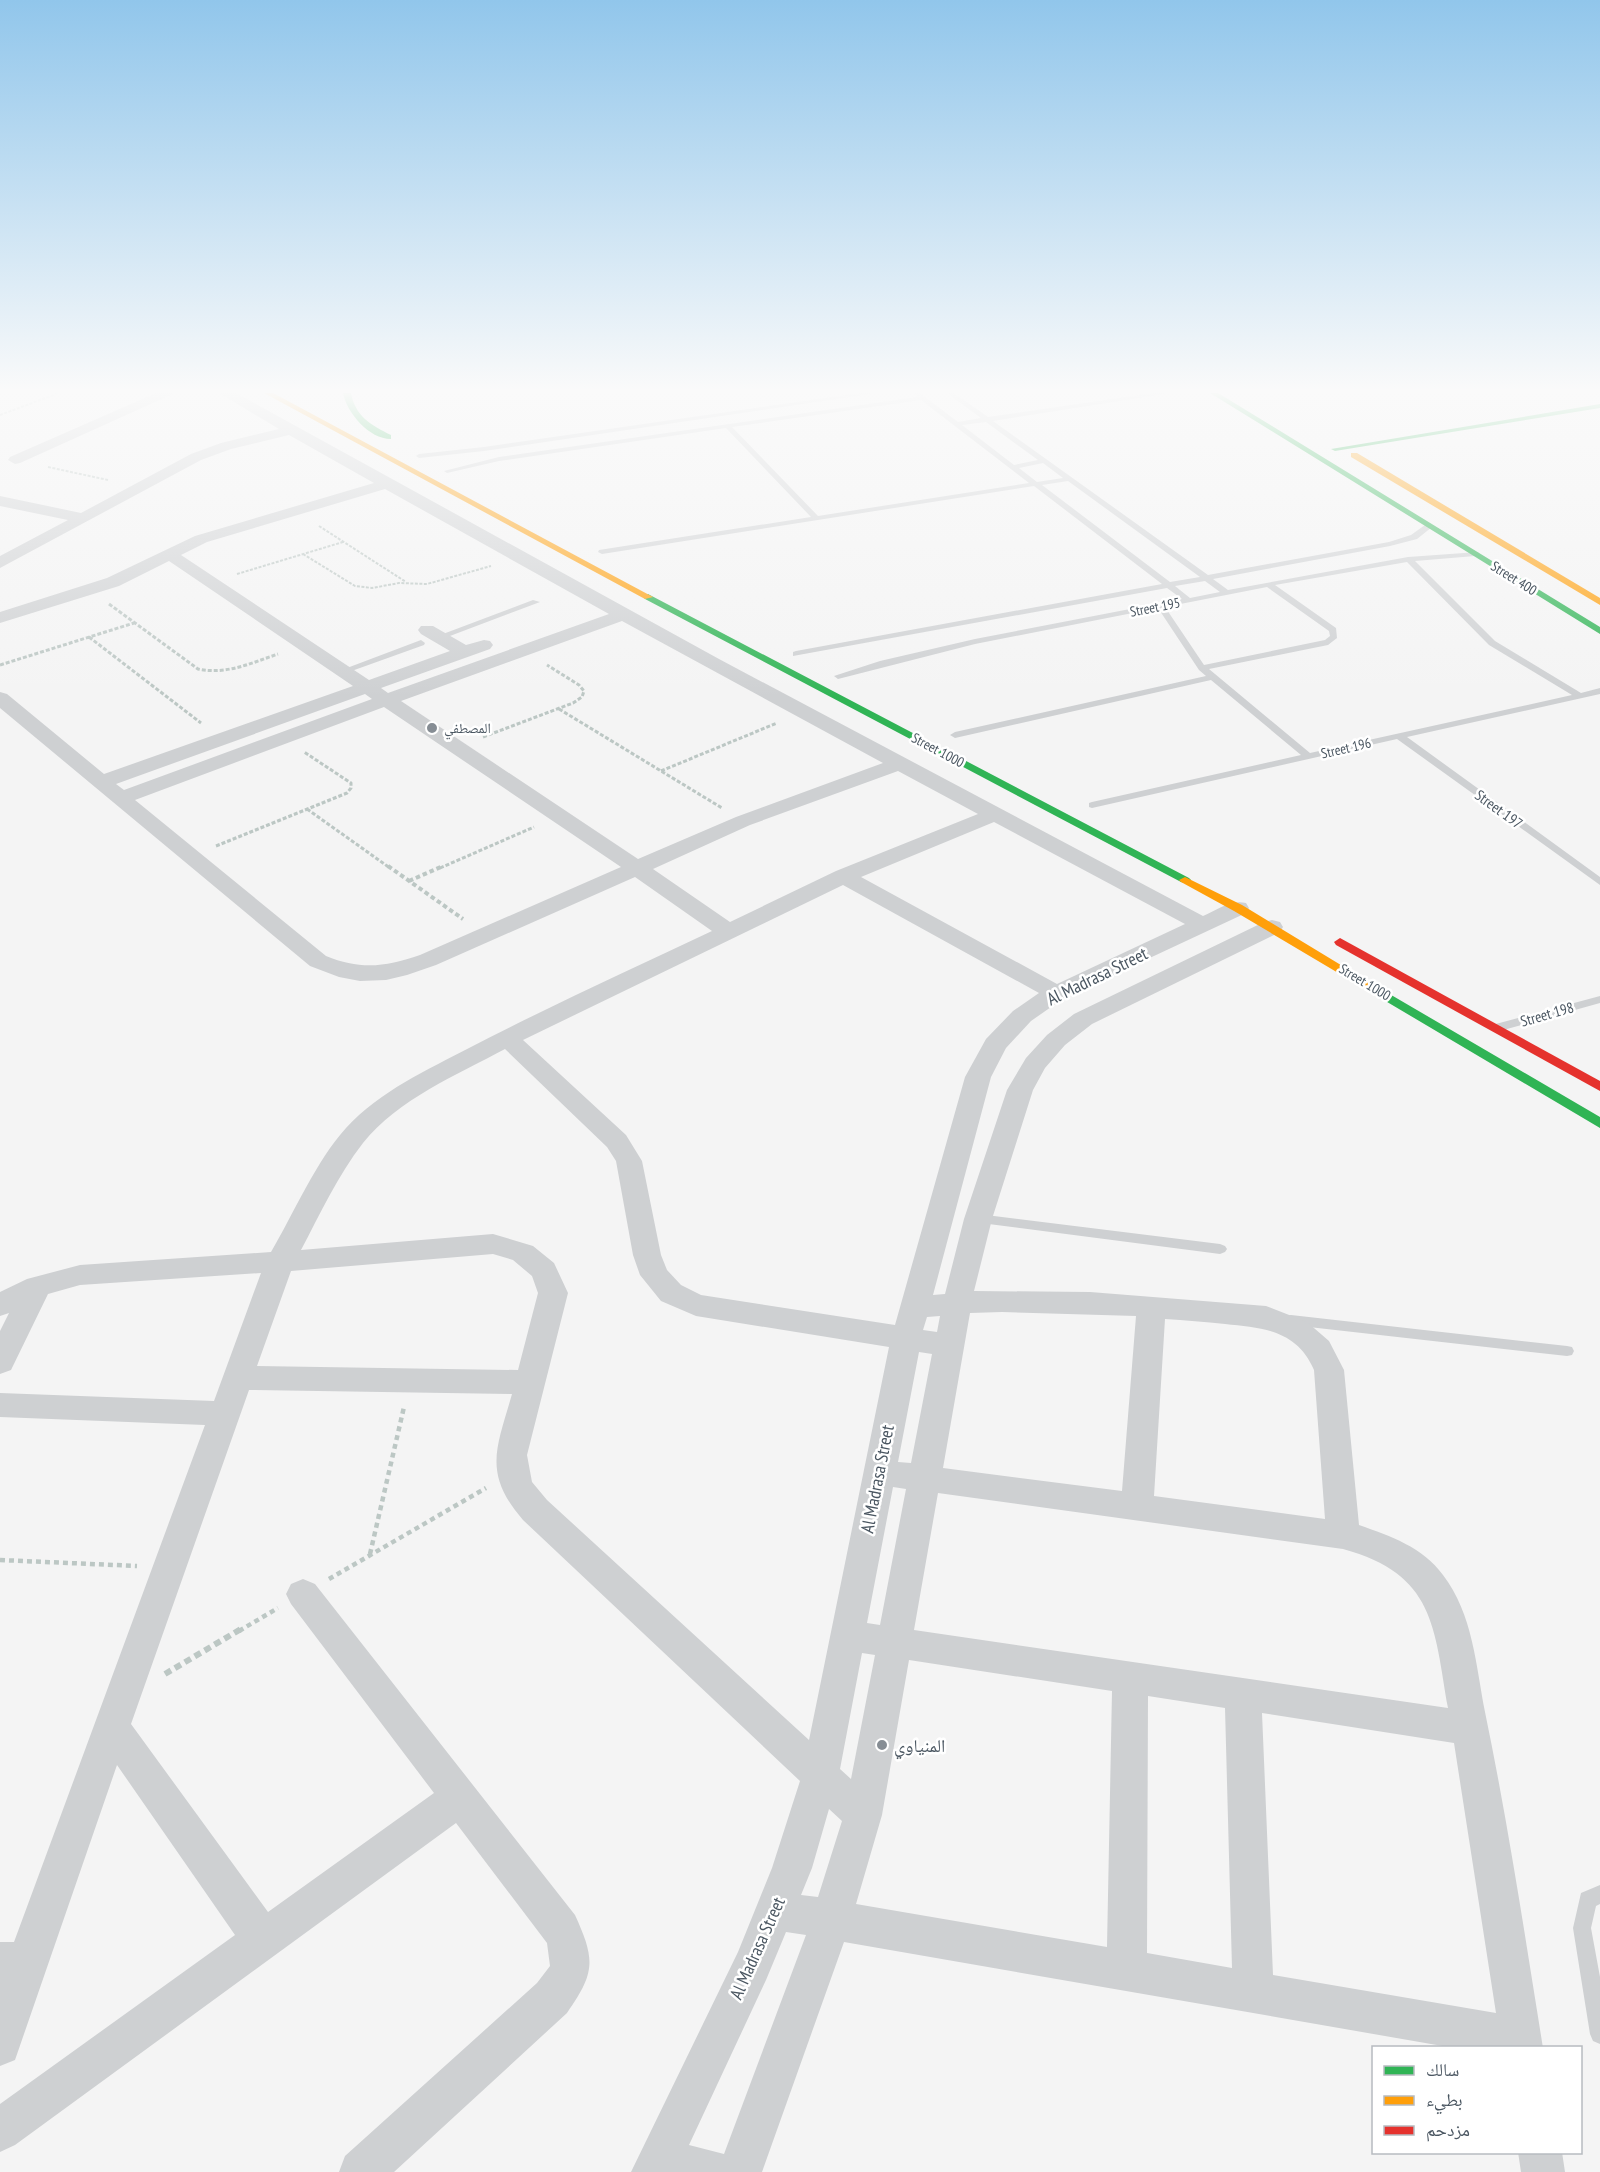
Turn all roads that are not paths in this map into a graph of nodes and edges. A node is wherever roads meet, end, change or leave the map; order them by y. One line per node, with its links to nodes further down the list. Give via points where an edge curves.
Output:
1 (127, 494): 12 (street)
2 (350, 494): 17 (street, via 201,539)
3 (404, 494): 28 (street)
4 (454, 494): 61 (street, Street 1000)
5 (793, 494): 13 (lane)
6 (971, 494): 13 (lane)
7 (1050, 494): 23 (lane)
8 (1089, 494): 21 (lane)
9 (1376, 494): 14 (street, Street 400)
10 (1420, 494): 27 (street, Street 400)
11 (0, 501): 12 (street)
12 (82, 518): 19 (street)
13 (817, 519): 15 (lane)
14 (1428, 527): 16 (street, Street 400); 21 (lane, Street 195, via 1414,537 1390,544)
15 (597, 549): 20 (street)
16 (1475, 554): 18 (lane, Street 195); 32 (street, Street 400)
17 (169, 555): 31 (street, via 90,590); 40 (street)
18 (1408, 559): 22 (lane, Street 195); 45 (lane, via 1492,643)
19 (0, 562)
20 (623, 562)
21 (1206, 579): 23 (lane, Street 195); 24 (lane)
22 (1269, 585): 24 (lane, Street 195); 38 (lane, via 1333,630 1334,636 1328,642)
23 (1169, 586): 25 (lane); 37 (lane, Street 195)
24 (1227, 593): 25 (lane, Street 195)
25 (1188, 600): 29 (lane, Street 195)
26 (536, 602): 33 (lane)
27 (1600, 602)
28 (603, 603): 30 (street); 34 (street)
29 (1160, 606): 38 (lane); 39 (lane, Street 195)
30 (624, 614): 35 (street); 52 (street)
31 (0, 618)
32 (1600, 631)
33 (429, 637): 36 (street); 40 (lane)
34 (503, 638): 35 (street); 36 (street)
35 (521, 650): 47 (street)
36 (465, 652): 42 (street)
37 (791, 652): 39 (street)
38 (1202, 668): 41 (lane)
39 (827, 670): 43 (street)
40 (343, 671): 42 (street)
41 (1213, 677): 48 (lane); 51 (lane)
42 (365, 686): 47 (street); 53 (street)
43 (859, 686)
44 (1600, 691): 45 (lane, Street 196)
45 (1580, 696): 49 (lane, Street 196)
46 (0, 698): 53 (street)
47 (386, 700): 54 (street); 58 (street)
48 (950, 732): 50 (street, Street 1000)
49 (1399, 736): 51 (lane, Street 196); 60 (lane, Street 197)
50 (976, 746)
51 (1307, 756): 55 (lane, Street 196)
52 (898, 764): 56 (street); 58 (street, via 743,821)
53 (101, 782): 54 (street)
54 (121, 798): 58 (street, via 318,961 340,971 369,975 400,971)
55 (1087, 803): 57 (street)
56 (994, 815): 59 (street); 62 (street)
57 (1112, 816)
58 (637, 868): 64 (street)
59 (844, 876): 64 (street); 66 (street)
60 (1600, 882)
61 (1239, 908): 62 (street, Al Madrasa Street); 63 (street, Street 1000)
62 (1203, 925): 66 (street, Al Madrasa Street)
63 (1272, 927): 71 (street, Street 1000); 72 (street, Al Madrasa Street, via 1083,1019 1056,1040 1035,1064 1020,1090)
64 (729, 932): 69 (street)
65 (1327, 935): 68 (street, Street 1000)
66 (1056, 993): 80 (street, Al Madrasa Street, via 1022,1016 995,1044 978,1077)
67 (1600, 999): 68 (lane, Street 198)
68 (1495, 1029): 70 (street, Street 1000)
69 (507, 1038): 74 (street, via 422,1083 383,1109 355,1135); 80 (street, via 617,1141 629,1161 654,1275 670,1293 696,1305)
70 (1600, 1087)
71 (1600, 1123)
72 (978, 1219): 73 (lane); 76 (street, Al Madrasa Street)
73 (1220, 1249)
74 (280, 1262): 75 (street, via 80,1275); 84 (street); 85 (street, via 494,1244 523,1253 544,1270 553,1293)
75 (37, 1286): 77 (street); 83 (street)
76 (957, 1302): 78 (street, via 1036,1300); 80 (street); 81 (street, Al Madrasa Street)
77 (0, 1305)
78 (1151, 1307): 79 (street); 90 (street)
79 (1266, 1317): 82 (lane); 91 (street, via 1308,1336 1323,1352 1329,1370)
80 (910, 1323): 81 (street); 88 (street, Al Madrasa Street)
81 (948, 1345): 89 (street, Al Madrasa Street)
82 (1567, 1351)
83 (0, 1362)
84 (238, 1378): 85 (street); 87 (street)
85 (530, 1382): 99 (street, via 511,1455 511,1473 520,1493)
86 (0, 1405): 87 (street)
87 (225, 1414): 97 (street)
88 (878, 1472): 89 (street); 93 (street, Al Madrasa Street)
89 (924, 1478): 90 (street); 94 (street, Al Madrasa Street)
90 (1137, 1507): 91 (street)
91 (1343, 1535): 98 (street, via 1398,1555 1421,1574 1438,1596 1449,1621)
92 (303, 1594): 100 (street)
93 (846, 1635): 94 (street); 99 (street, Al Madrasa Street)
94 (894, 1643): 95 (street); 101 (street, Al Madrasa Street)
95 (1130, 1678): 96 (street); 107 (street)
96 (1243, 1694): 98 (street); 108 (street)
97 (112, 1727): 105 (street); 106 (street)
98 (1470, 1728): 110 (street)
99 (820, 1775): 101 (street); 103 (street, Al Madrasa Street)
100 (460, 1797): 105 (street); 115 (street, via 561,1929 571,1951 568,1977 552,1998)
101 (863, 1815): 104 (street, Al Madrasa Street)
102 (1600, 1894): 109 (lane, via 1588,1900 1582,1928)
103 (775, 1910): 104 (street); 114 (street, Al Madrasa Street, via 753,1966)
104 (831, 1921): 107 (street); 117 (street, Al Madrasa Street)
105 (263, 1940): 112 (street)
106 (14, 1962): 111 (street)
107 (1127, 1972): 108 (street)
108 (1253, 1993): 110 (street)
109 (1600, 2034)
110 (1522, 2043)
111 (0, 2045)
112 (0, 2130)
113 (1540, 2154): 118 (street)
114 (656, 2166): 116 (street)
115 (361, 2172)
116 (714, 2172)
117 (740, 2172)
118 (1543, 2172)

